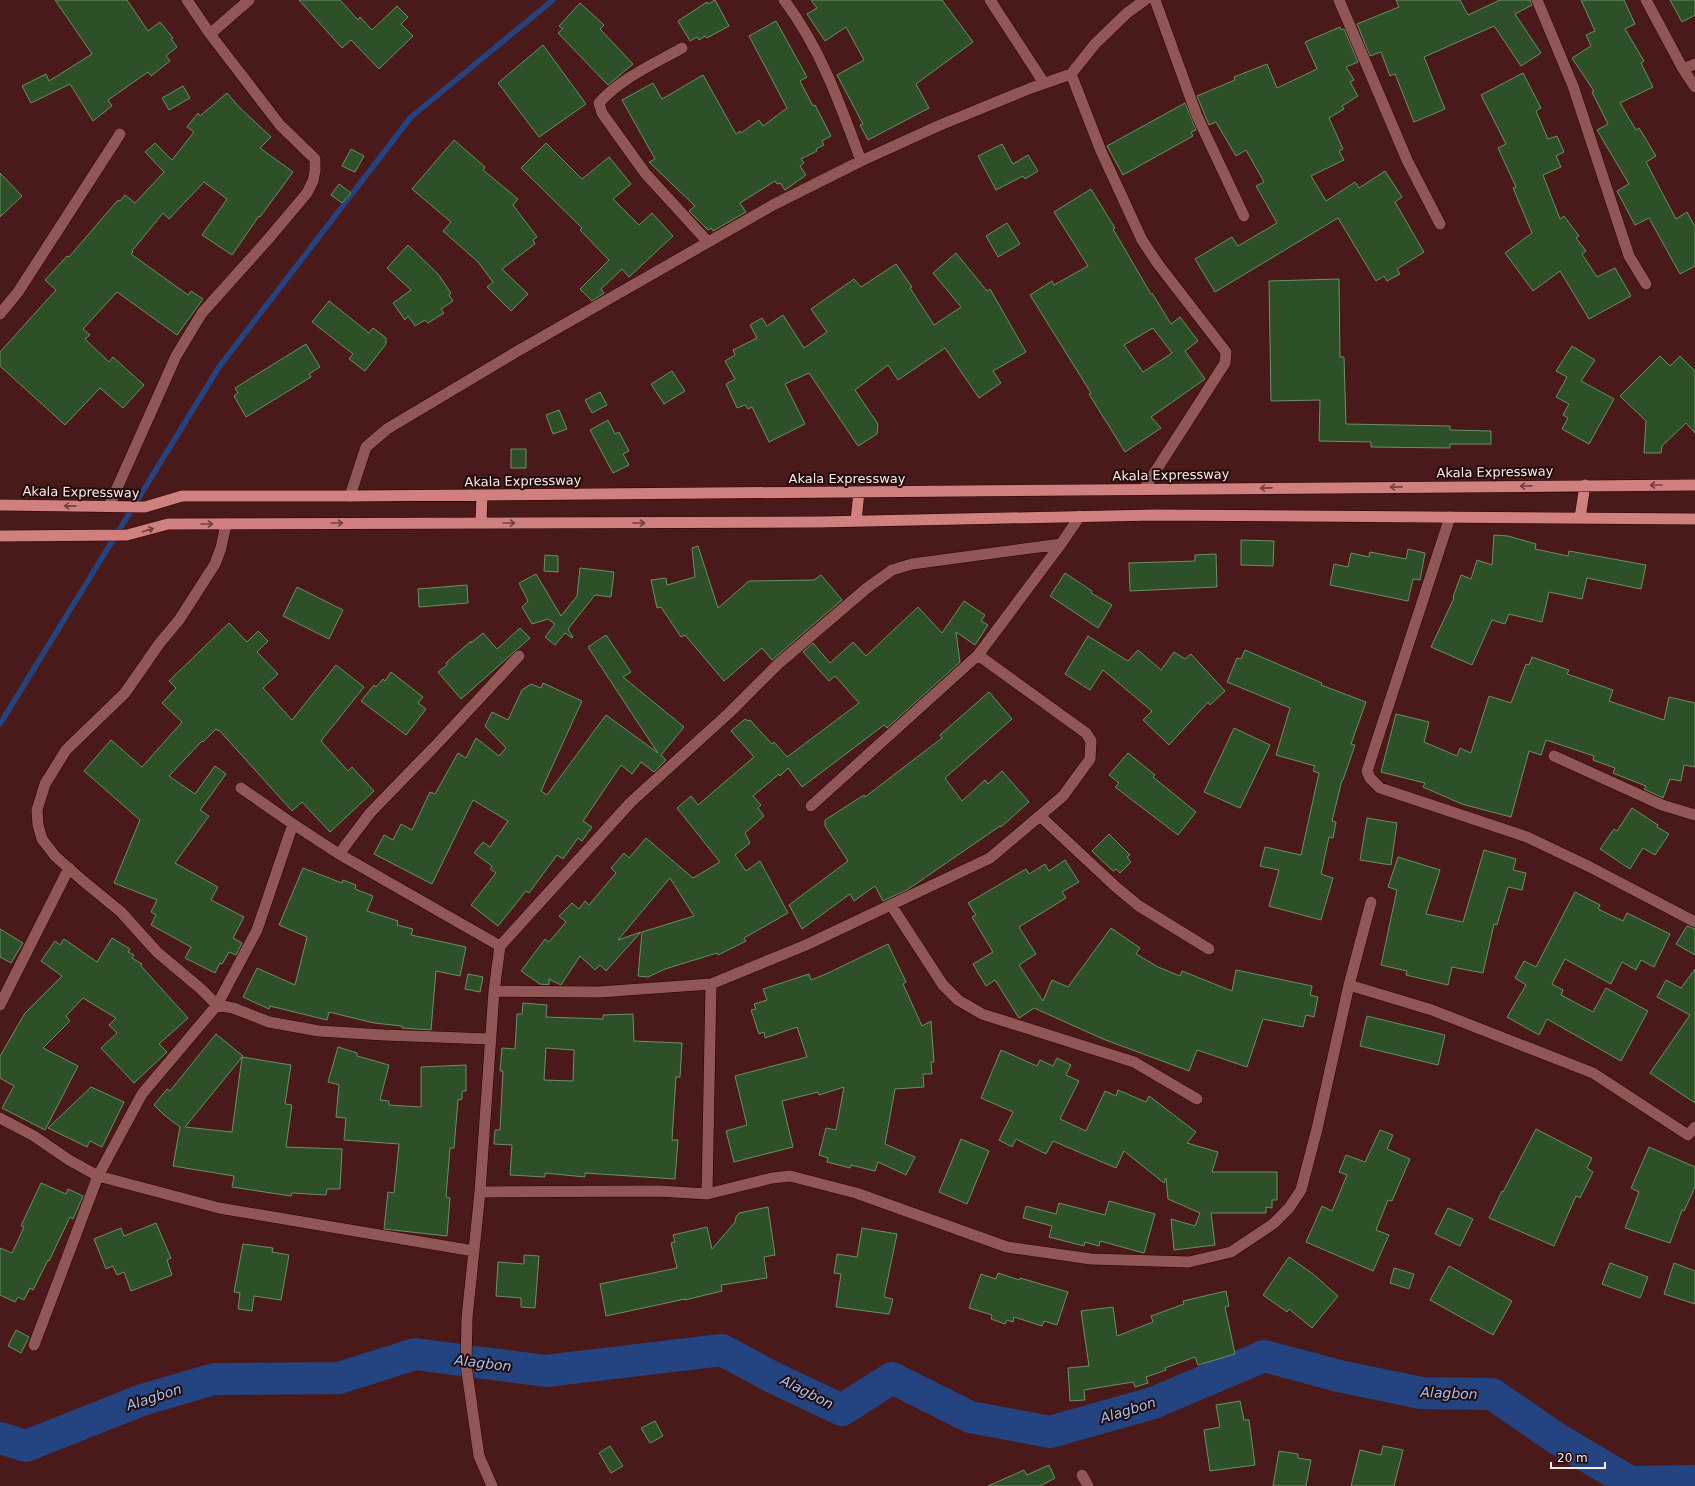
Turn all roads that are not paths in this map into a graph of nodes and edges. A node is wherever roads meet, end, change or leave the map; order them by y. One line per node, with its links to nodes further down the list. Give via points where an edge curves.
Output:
1 (187, 0): 10 (street)
2 (250, 0): 10 (street)
3 (784, 0): 18 (street, via 813,44 835,89)
4 (990, 0): 15 (street)
5 (1145, 0): 14 (street, via 1127,13 1095,44)
6 (1155, 0): 19 (street, via 1197,116)
7 (1339, 0): 20 (street, via 1407,160)
8 (1537, 0): 22 (street, via 1573,86 1629,256)
9 (1646, 0): 13 (street)
10 (210, 34): 31 (street, via 280,125 315,159 315,171 307,193 202,313 176,356)
11 (682, 48): 21 (street, via 620,83 599,102 602,113 645,173)
12 (1695, 64): 13 (street)
13 (1683, 69): 16 (street)
14 (1071, 74): 15 (street); 26 (street, via 1101,151 1142,240 1226,352 1225,363)
15 (1044, 83): 18 (street, via 938,126)
16 (1695, 87)
17 (120, 134): 23 (street, via 18,292)
18 (861, 161): 21 (street, via 773,205)
19 (1244, 216)
20 (1440, 224)
21 (708, 242): 29 (street, via 386,429 366,447)
22 (1646, 284)
23 (0, 314)
24 (1585, 485): 25 (main road, Akala Expressway, one-way to 24); 26 (main road, Akala Expressway, one-way to 26); 34 (main road)
25 (1695, 485)
26 (1144, 489): 27 (main road, Akala Expressway)
27 (860, 492): 28 (main road, Akala Expressway); 36 (main road)
28 (482, 495): 29 (main road, Akala Expressway); 37 (main road)
29 (350, 496): 31 (main road, Akala Expressway, via 182,496 145,507)
30 (0, 505): 31 (main road, Akala Expressway, one-way to 30)
31 (109, 506)
32 (1080, 516): 33 (main road); 36 (main road); 40 (street)
33 (1450, 517): 34 (main road); 53 (street, via 1367,771 1370,778 1380,788 1527,837)
34 (1580, 518): 35 (main road)
35 (1695, 519)
36 (856, 521): 37 (main road, one-way to 36)
37 (481, 523): 38 (main road, one-way to 37)
38 (226, 524): 39 (main road, one-way to 38, via 127,535 168,524); 50 (street, via 215,564 179,620 125,693 66,750 45,784 38,810 38,825 42,839 55,856)
39 (0, 536)
40 (1061, 544): 41 (street); 54 (street, via 912,564 892,570 778,664 631,802)
41 (978, 655): 45 (street); 47 (street, via 1086,733 1091,741 1090,759 1064,796)
42 (519, 656): 49 (street, via 370,813)
43 (1554, 756): 46 (street, via 1662,805)
44 (241, 788): 48 (street)
45 (811, 806)
46 (1695, 815)
47 (1040, 816): 52 (street, via 990,858); 55 (street, via 1139,906)
48 (293, 824): 49 (street); 60 (street, via 257,930)
49 (339, 854): 54 (street)
50 (69, 868): 59 (street); 60 (street, via 121,912 157,952)
51 (1371, 902): 57 (street)
52 (892, 904): 56 (street, via 806,945); 62 (street, via 943,985 958,1000 982,1014 1134,1062)
53 (1695, 922)
54 (500, 946): 58 (street)
55 (1209, 949)
56 (711, 984): 58 (street, via 599,992); 67 (street)
57 (1349, 985): 64 (street, via 1432,1010 1594,1073); 67 (street, via 1301,1190 1290,1208 1273,1224 1231,1252 1189,1262 1091,1259 1007,1247 856,1193 790,1176)
58 (494, 991): 61 (street)
59 (0, 1005)
60 (217, 1005): 61 (street, via 233,1008 269,1022 319,1031); 65 (street, via 142,1094)
61 (490, 1039): 66 (street)
62 (1197, 1099)
63 (0, 1118): 65 (street)
64 (1693, 1134)
65 (98, 1176): 68 (street, via 219,1208); 69 (street)
66 (480, 1192): 67 (street, via 659,1191); 68 (street)
67 (707, 1194)
68 (474, 1251): 71 (street, via 467,1318 466,1366 479,1456)
69 (34, 1345)
70 (1082, 1475): 72 (street)
71 (492, 1486)
72 (1088, 1486)

